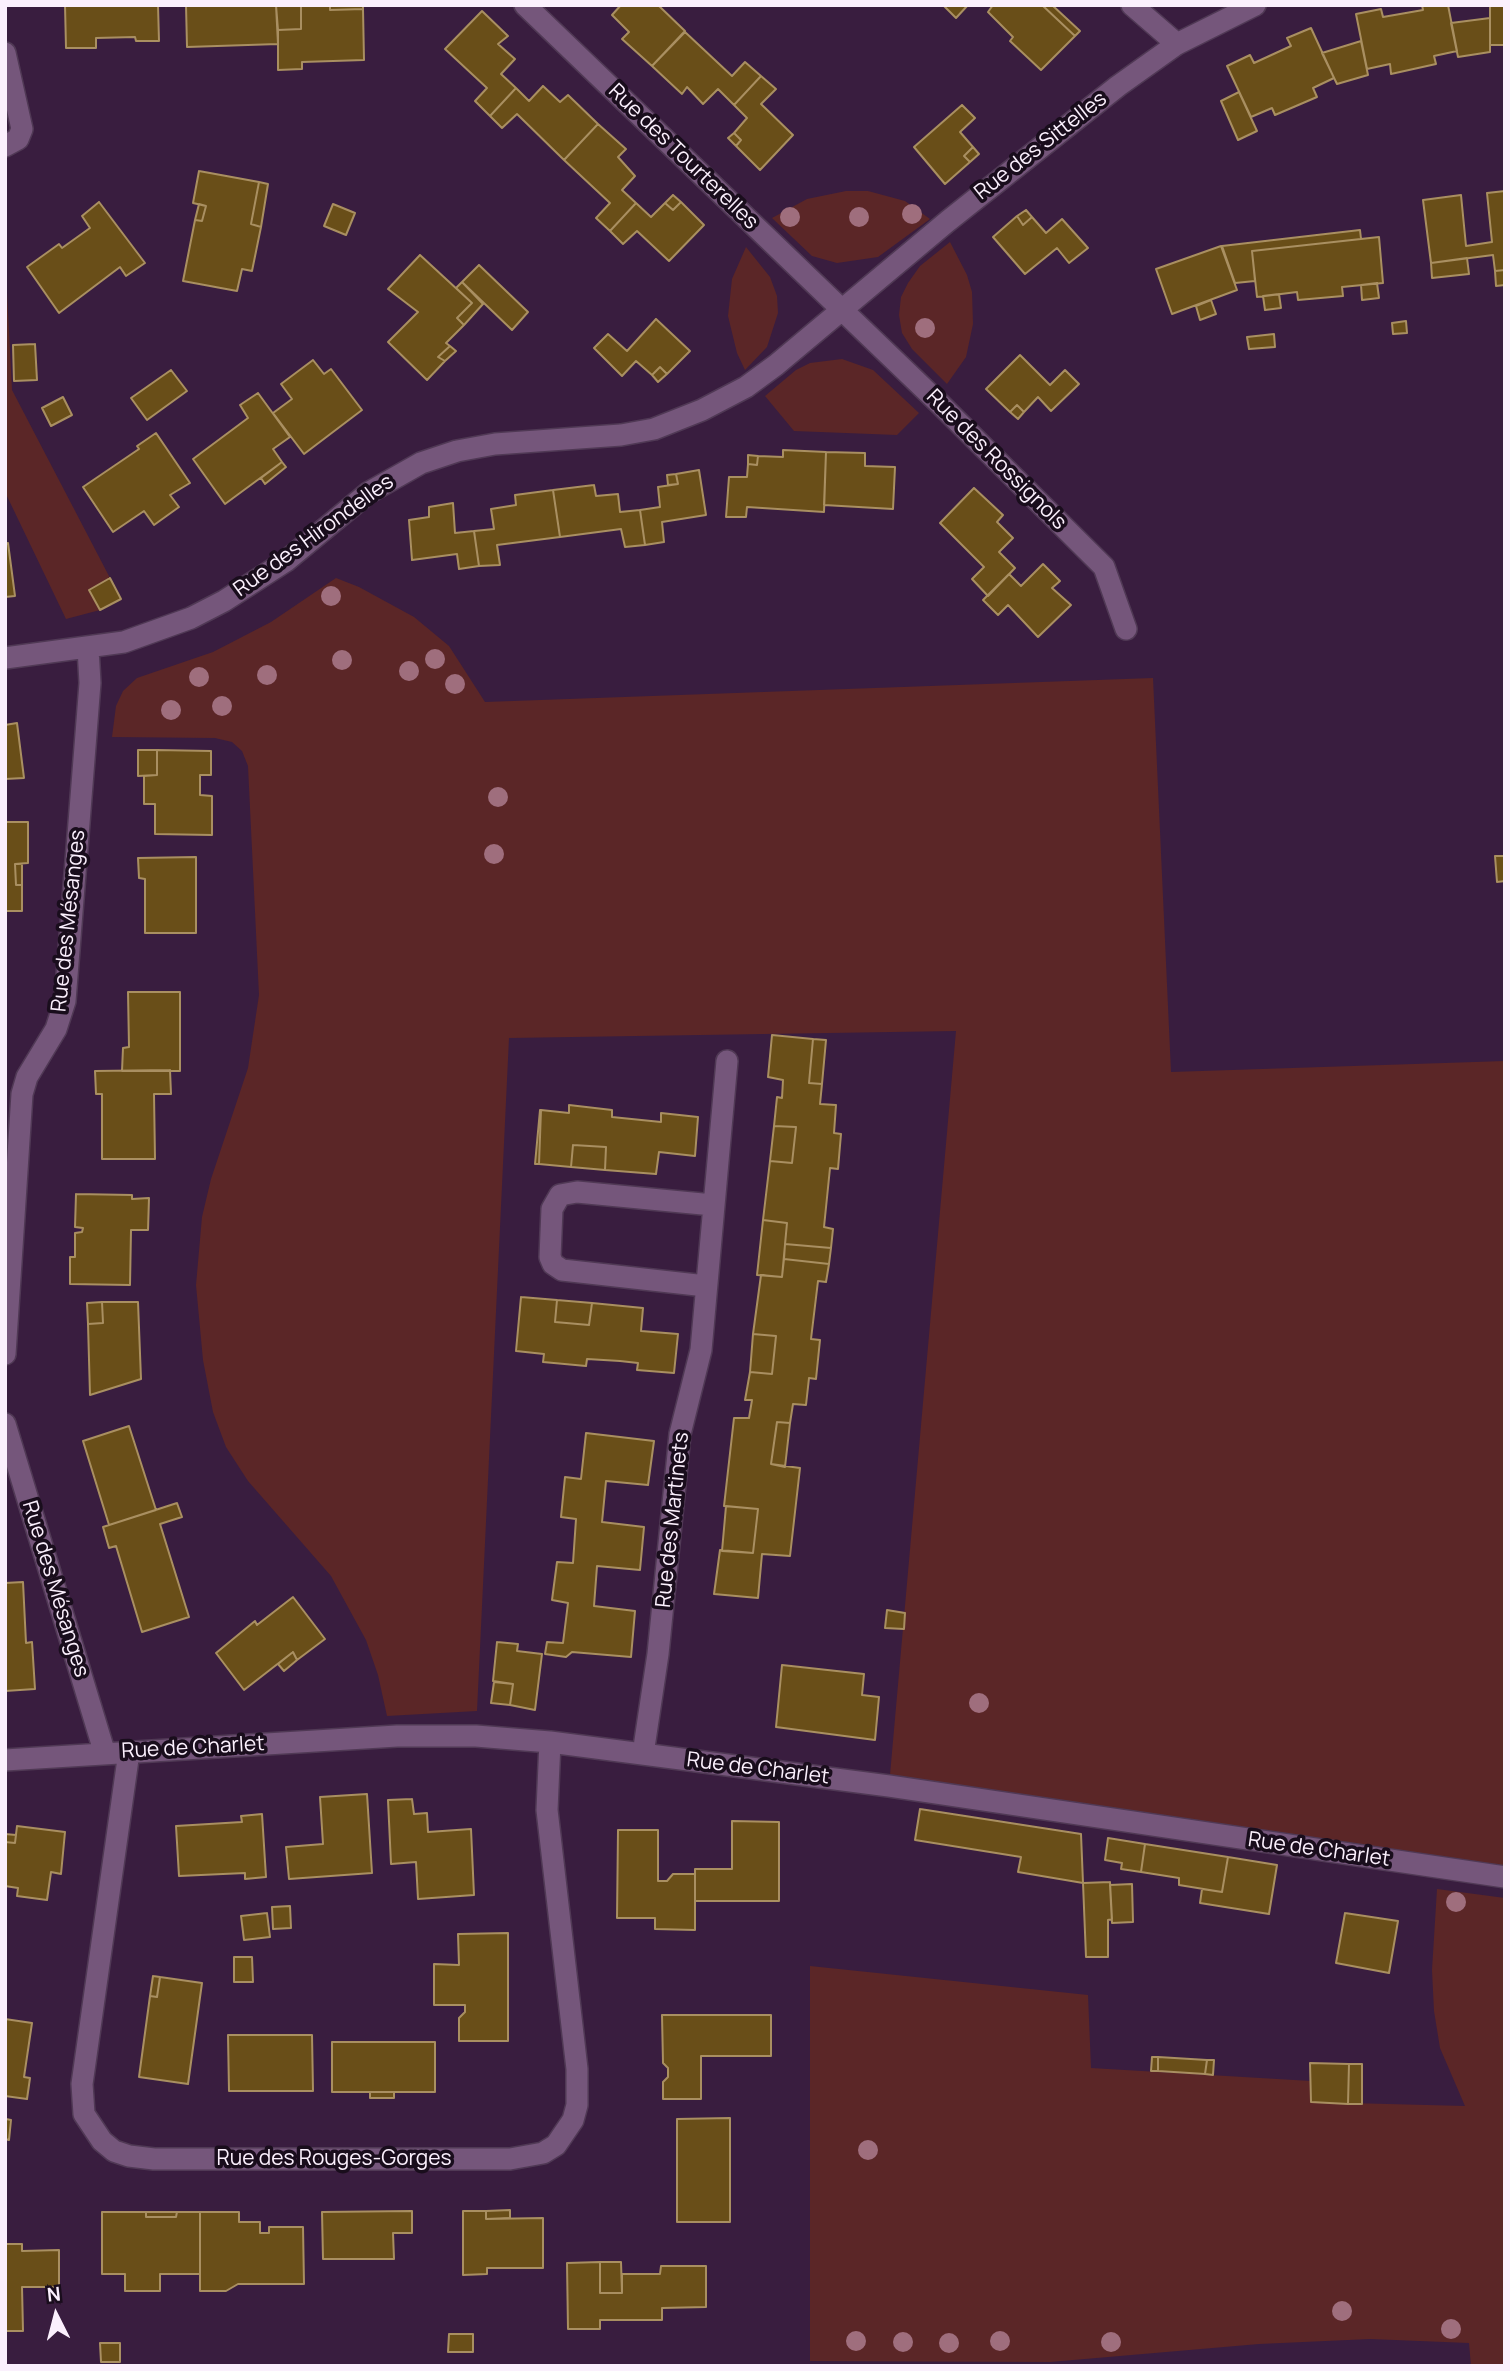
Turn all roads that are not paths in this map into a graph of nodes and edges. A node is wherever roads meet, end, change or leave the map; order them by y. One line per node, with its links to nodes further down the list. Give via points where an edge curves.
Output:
1 (526, 5): 7 (street, Rue des Tourterelles)
2 (1132, 5): 4 (street)
3 (1255, 5): 4 (street, Rue des Sittelles)
4 (1177, 44): 7 (street, Rue des Sittelles, via 1043,143)
5 (5, 53): 6 (street, via 22,129 18,139)
6 (5, 146)
7 (841, 308): 8 (street, Rue des Rossignols, via 1104,567); 9 (street, Rue des Hirondelles, via 756,380 702,410 654,429 495,444 421,463 368,493 286,561 224,601 156,631)
8 (1126, 629)
9 (88, 648): 10 (street, Rue des Hirondelles); 14 (street, Rue des Mésanges, via 90,683 65,1000 56,1029 22,1094)
10 (5, 658)
11 (727, 1061): 12 (street, Rue des Martinets)
12 (713, 1205): 13 (street, Rue des Martinets); 13 (street, via 577,1192 560,1195 552,1209 550,1257 562,1270)
13 (706, 1286): 19 (street, Rue des Martinets, via 701,1350 680,1434 658,1654)
14 (5, 1354)
15 (5, 1424): 18 (street, Rue des Mésanges)
16 (550, 1742): 17 (street, Rue de Charlet, via 397,1736); 17 (street, Rue des Rouges-Gorges, via 547,1810 577,2105 556,2145 544,2153 510,2159 154,2160 129,2156 102,2141 84,2114 82,2084); 19 (street, Rue de Charlet)
17 (129, 1752): 18 (street, Rue de Charlet)
18 (105, 1754): 20 (street, Rue de Charlet)
19 (642, 1755): 21 (street, Rue de Charlet, via 903,1788)
20 (5, 1760)
21 (1505, 1877)

